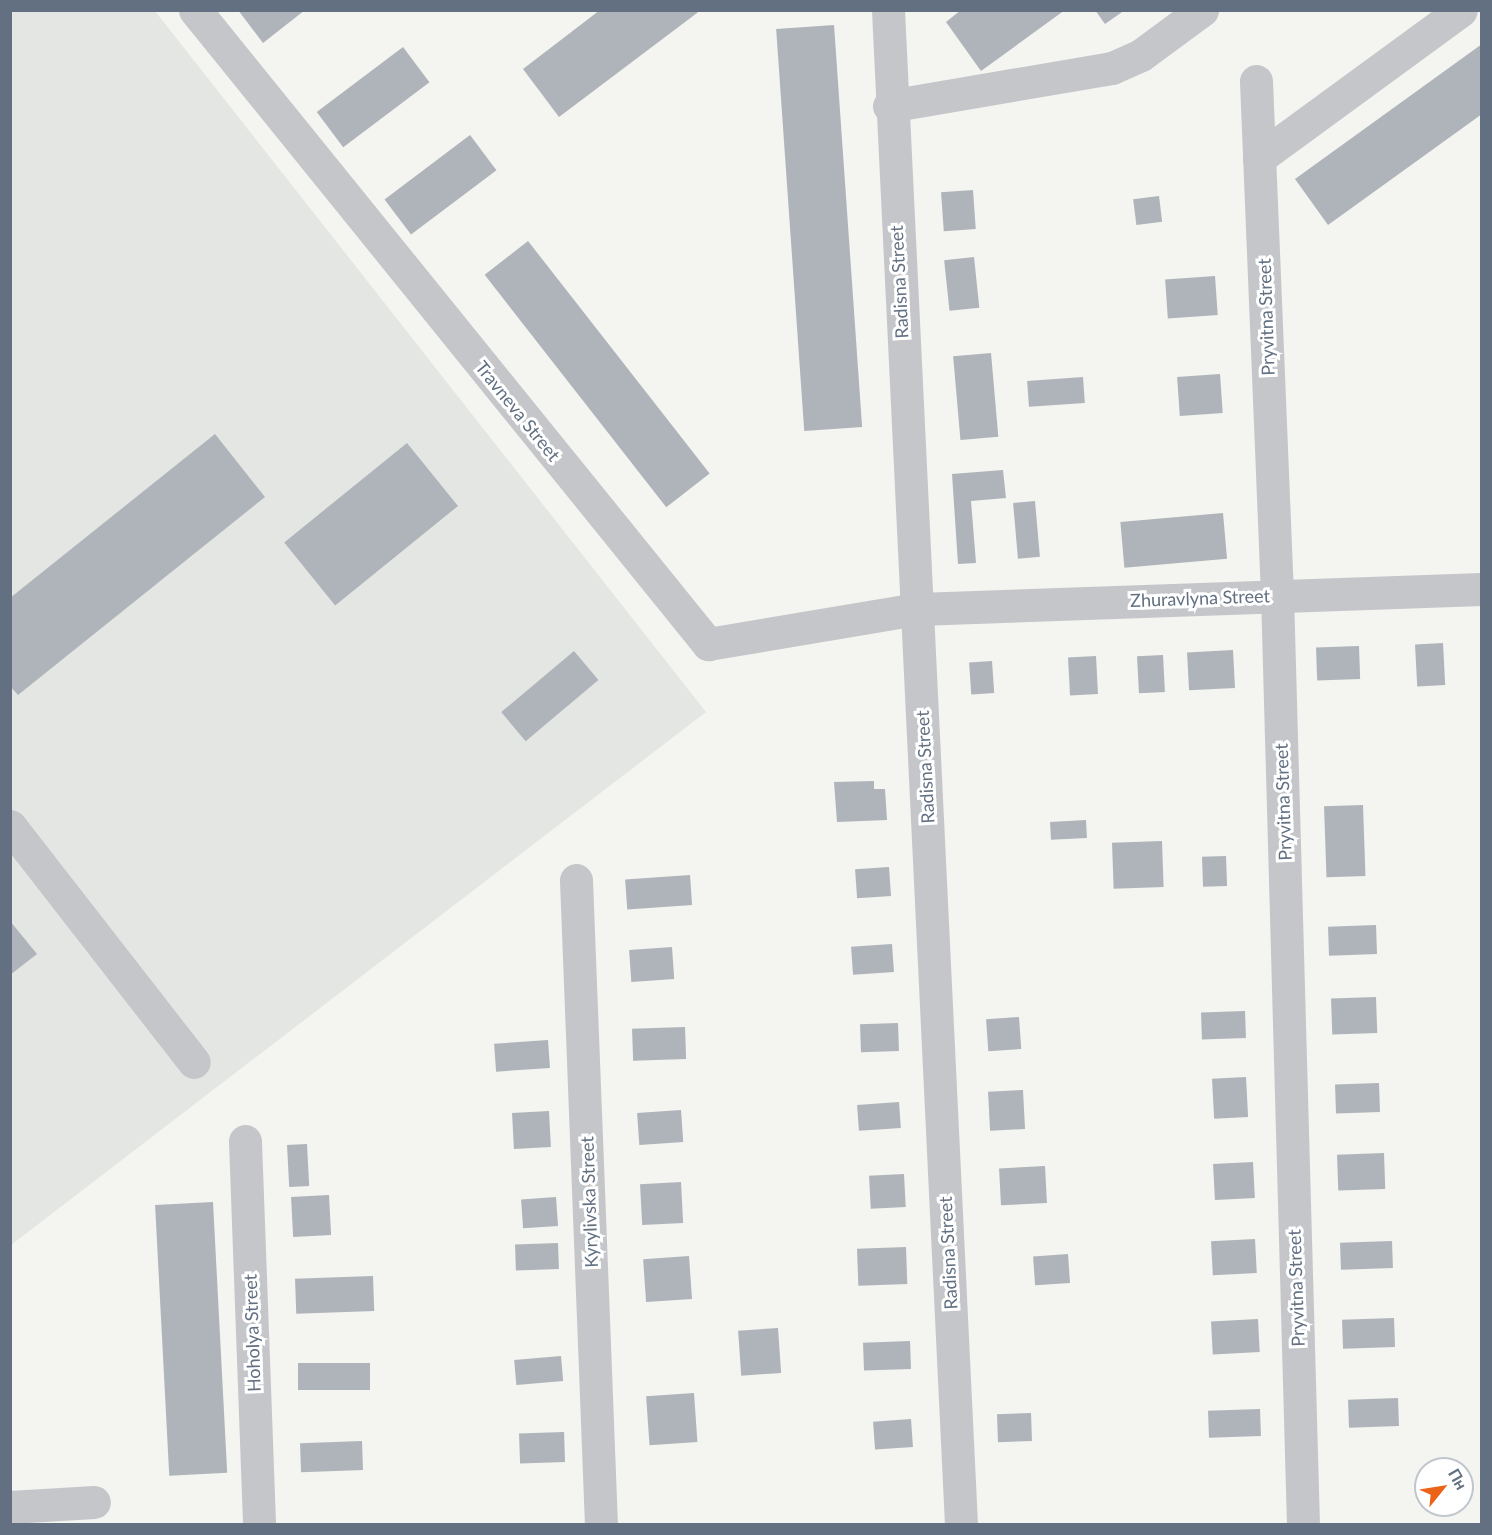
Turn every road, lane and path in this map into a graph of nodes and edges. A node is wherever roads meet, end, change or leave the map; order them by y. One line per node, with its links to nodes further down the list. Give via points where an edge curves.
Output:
1 (195, 10): 10 (street, Travneva Street, via 708,644)
2 (1202, 10): 6 (street, via 1141,55 1112,68)
3 (1461, 10): 7 (street)
4 (893, 14): 6 (street, Radisna Street)
5 (1256, 81): 7 (street, Pryvitna Street)
6 (889, 106): 10 (street, Radisna Street)
7 (1259, 158): 9 (street, Pryvitna Street)
8 (1482, 589): 9 (street, Zhuravlyna Street)
9 (1277, 594): 10 (street, Zhuravlyna Street); 20 (street, Pryvitna Street)
10 (918, 609): 19 (street, Radisna Street)
11 (10, 826): 13 (street)
12 (576, 880): 18 (street, Kyrylivska Street)
13 (194, 1062)
14 (245, 1141): 17 (street, Hoholya Street)
15 (94, 1502): 16 (street)
16 (10, 1507)
17 (259, 1524)
18 (601, 1524)
19 (961, 1524)
20 (1303, 1524)

